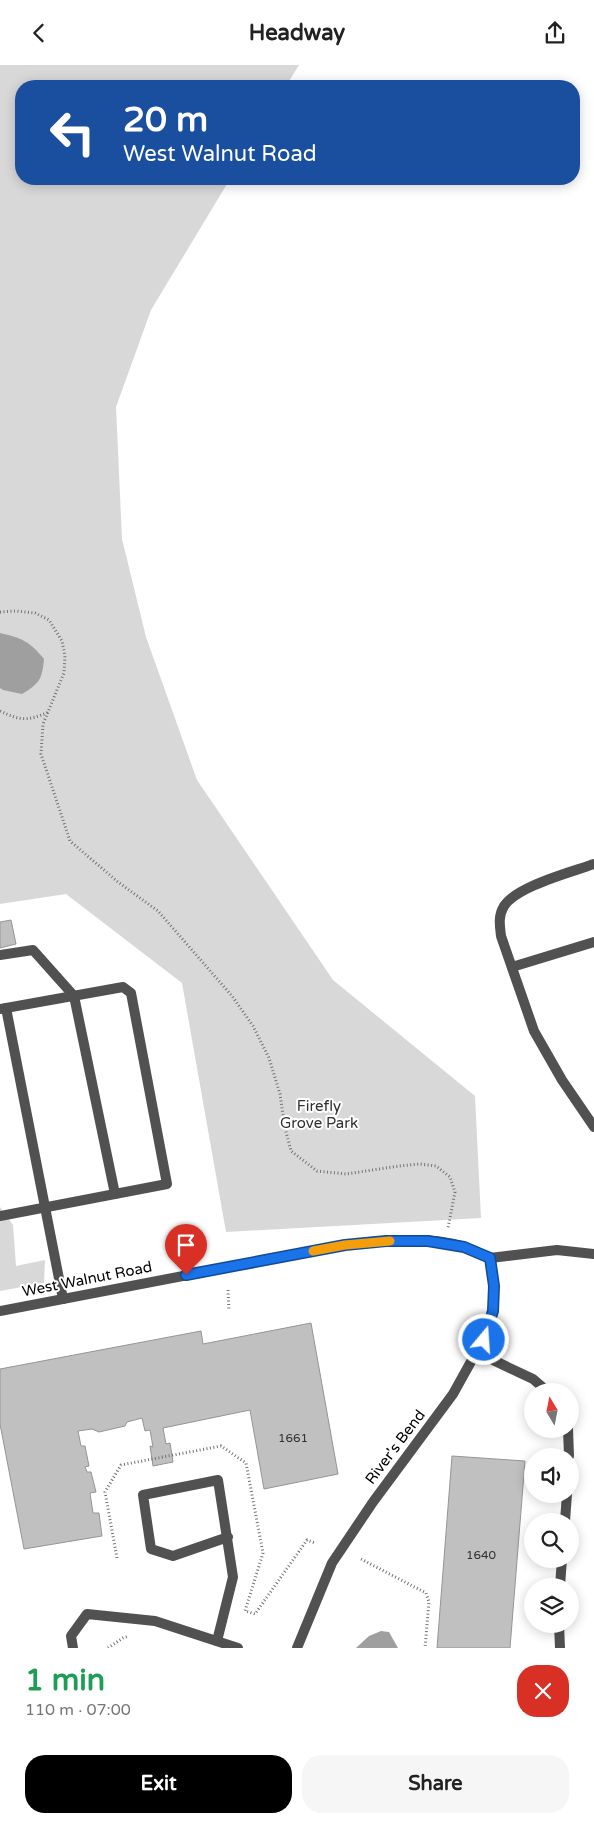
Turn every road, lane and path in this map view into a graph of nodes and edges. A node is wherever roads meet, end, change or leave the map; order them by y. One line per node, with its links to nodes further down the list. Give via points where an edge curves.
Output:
1 (0, 613): 3 (path, via 35,613 49,620 62,641 64,673)
2 (0, 711): 3 (path, via 17,719 35,718)
3 (50, 711): 14 (path, via 43,724 40,754 70,841 158,911 232,996 253,1026 269,1058 291,1151 317,1171 346,1174 420,1164 436,1166 450,1177 455,1193)
4 (594, 864): 7 (street, via 527,888 503,908 501,936)
5 (594, 942): 7 (street)
6 (0, 955): 8 (street, via 33,950)
7 (512, 967): 10 (street, via 534,1031)
8 (74, 996): 9 (street); 11 (street); 11 (street, via 123,987 131,993 167,1184)
9 (3, 1009): 12 (street)
10 (594, 1127)
11 (115, 1194): 12 (street)
12 (45, 1208): 13 (street); 18 (street)
13 (0, 1216)
14 (444, 1243): 16 (street, West Walnut Road); 18 (street, West Walnut Road, via 386,1241 345,1245)
15 (594, 1254): 16 (street, West Walnut Road, via 557,1250)
16 (490, 1258): 21 (street, River's Bend, via 493,1311 484,1340)
17 (228, 1290): 20 (path)
18 (63, 1299): 19 (street, West Walnut Road)
19 (0, 1311)
20 (229, 1311)
21 (476, 1352): 22 (street); 31 (street, River's Bend, via 452,1394 372,1502 332,1563)
22 (538, 1383)
23 (228, 1537): 23 (street, via 218,1480 143,1495 151,1549 173,1557); 27 (street, via 233,1577)
24 (361, 1559): 32 (path, via 426,1593 429,1601)
25 (559, 1633): 33 (street)
26 (135, 1634): 29 (path)
27 (218, 1641): 28 (street, via 155,1621 87,1614 71,1635); 30 (street)
28 (73, 1648)
29 (108, 1648)
30 (238, 1648)
31 (297, 1648)
32 (425, 1648)
33 (560, 1648)

